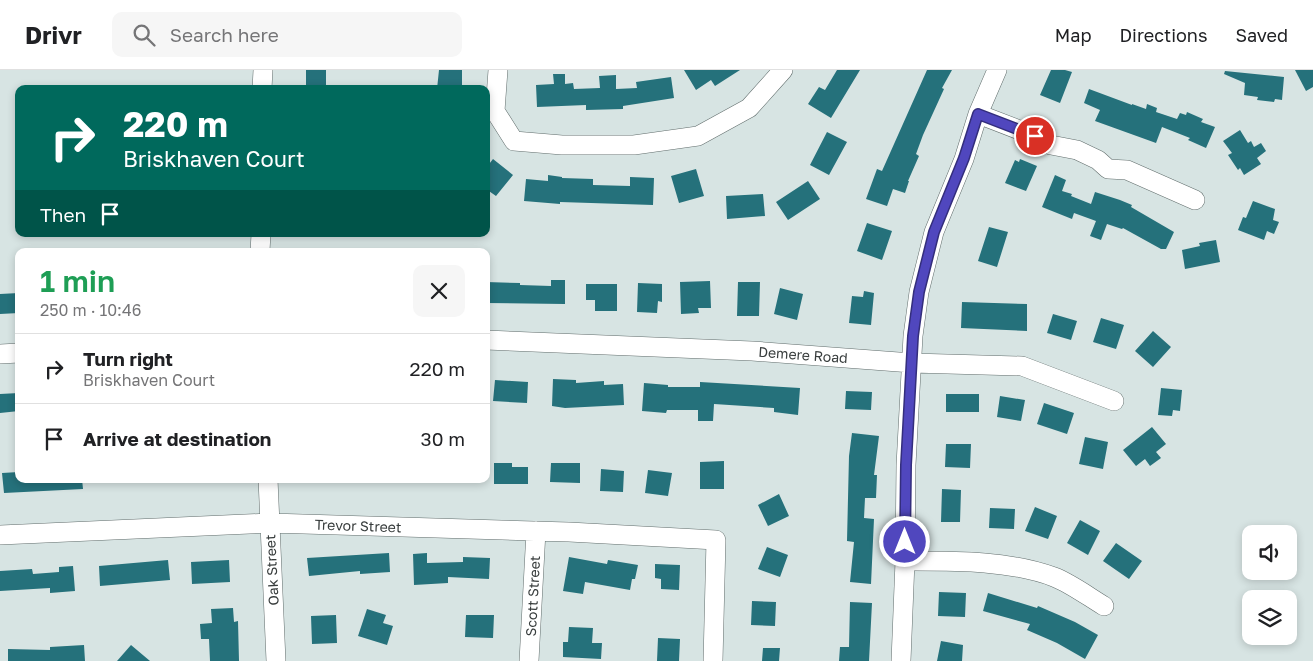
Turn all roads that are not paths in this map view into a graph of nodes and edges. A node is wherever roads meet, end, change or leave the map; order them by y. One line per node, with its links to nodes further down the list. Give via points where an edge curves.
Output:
1 (263, 70): 5 (street)
2 (498, 70): 3 (street, via 495,111 514,140 572,145 634,145 698,136 749,108)
3 (784, 70)
4 (997, 70): 6 (street)
5 (262, 85)
6 (978, 114): 7 (street, via 1051,145 1077,150 1108,169 1126,170); 11 (street, via 934,232 919,292)
7 (1195, 200)
8 (490, 340): 11 (street, Demere Road, via 752,351)
9 (15, 353): 10 (street)
10 (0, 354)
11 (912, 363): 12 (street, Demere Road, via 1022,366); 17 (street)
12 (1114, 401)
13 (268, 483): 14 (street, Oak Street)
14 (270, 523): 15 (street, Trevor Street); 16 (street, Trevor Street); 19 (street, Oak Street)
15 (536, 531): 20 (street, Scott Street); 21 (street, Trevor Street, via 716,540)
16 (0, 535)
17 (905, 561): 18 (street, via 949,561 1020,568 1055,577); 22 (street)
18 (1104, 606)
19 (276, 661)
20 (529, 661)
21 (713, 661)
22 (901, 661)

